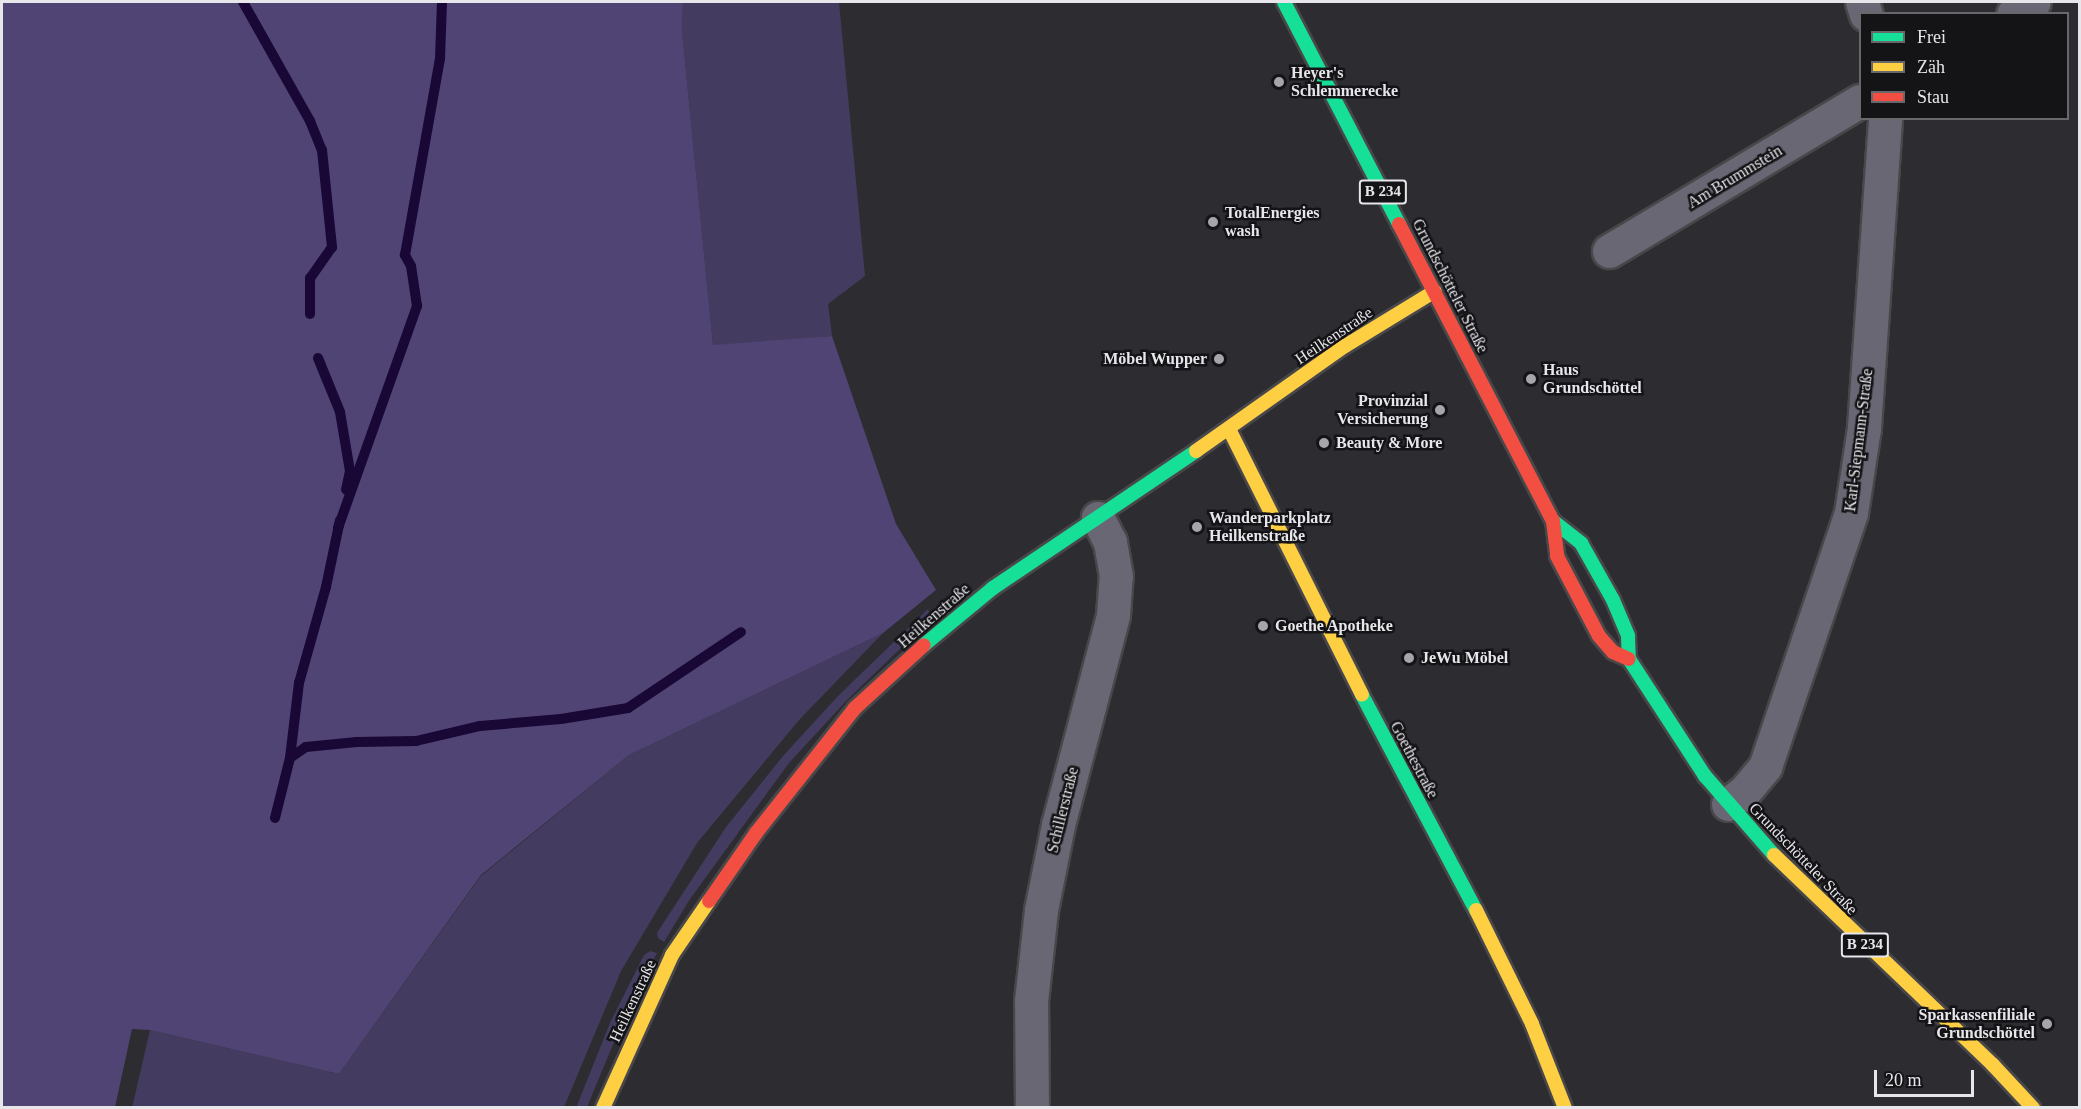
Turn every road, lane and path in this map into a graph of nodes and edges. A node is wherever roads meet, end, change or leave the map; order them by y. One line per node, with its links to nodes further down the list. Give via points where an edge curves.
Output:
1 (1284, 2): 7 (street, Grundschötteler Straße / B 234)
2 (2034, 2): 3 (street)
3 (2016, 12)
4 (1859, 102): 6 (street, Am Brummstein)
5 (1885, 120): 12 (street, Karl-Siepmann-Straße, via 1866,405 1851,513 1765,768)
6 (1609, 251)
7 (1435, 291): 8 (street, Heilkenstraße, via 1345,346); 10 (street, Grundschötteler Straße / B 234)
8 (1229, 429): 9 (street, Heilkenstraße); 15 (street, Goethestraße, via 1388,746 1488,933 1532,1024)
9 (1098, 518): 13 (street, Heilkenstraße, via 959,615 855,708 756,833 672,955); 14 (street, Schillerstraße, via 1110,542 1116,576 1113,615 1058,825 1041,909 1031,1001)
10 (1554, 521): 11 (street, Grundschötteler Straße / B 234, via 1581,543 1613,600 1628,636); 11 (street, Grundschötteler Straße / B 234, via 1557,556 1599,636 1612,652)
11 (1629, 659): 12 (street, Grundschötteler Straße / B 234, via 1705,776)
12 (1728, 804): 16 (street, Grundschötteler Straße / B 234, via 1818,900)
13 (603, 1107)
14 (1032, 1107)
15 (1565, 1107)
16 (2033, 1107)

